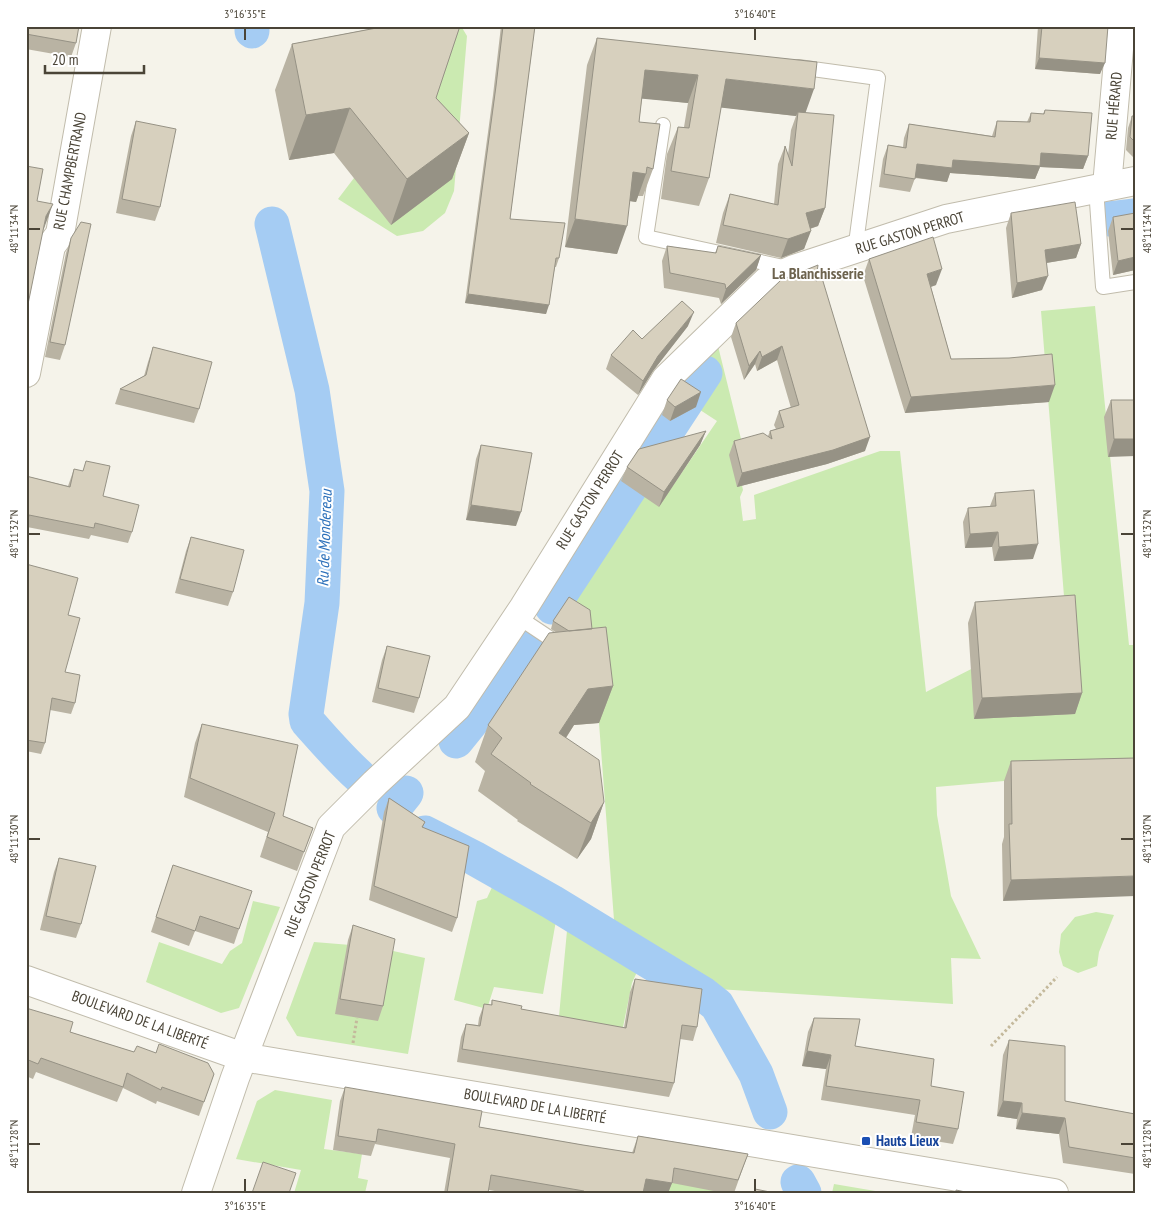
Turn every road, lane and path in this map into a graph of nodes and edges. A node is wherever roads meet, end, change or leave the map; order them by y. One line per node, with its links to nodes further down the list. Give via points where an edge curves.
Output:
1 (96, 26): 10 (street, RUE CHAMPBERTRAND, via 60,234 51,246)
2 (1121, 26): 6 (street, RUE HÉRARD)
3 (781, 65): 7 (lane, via 878,78)
4 (663, 125): 8 (lane, via 646,237)
5 (1135, 181): 6 (street, RUE GASTON PERROT)
6 (1100, 195): 7 (street, RUE GASTON PERROT, via 946,219); 9 (lane, via 1103,287)
7 (855, 251): 8 (street, RUE GASTON PERROT)
8 (794, 269): 11 (street, RUE GASTON PERROT, via 767,281 666,379)
9 (1135, 282)
10 (26, 373)
11 (518, 617): 12 (lane); 18 (street, RUE GASTON PERROT, via 457,707 331,827)
12 (565, 649)
13 (1057, 977): 17 (path)
14 (26, 980): 18 (street, BOULEVARD DE LA LIBERTÉ)
15 (357, 1018): 16 (path)
16 (352, 1044)
17 (991, 1046)
18 (243, 1057): 19 (street, RUE GASTON PERROT); 20 (street, BOULEVARD DE LA LIBERTÉ)
19 (196, 1193)
20 (1054, 1193)

